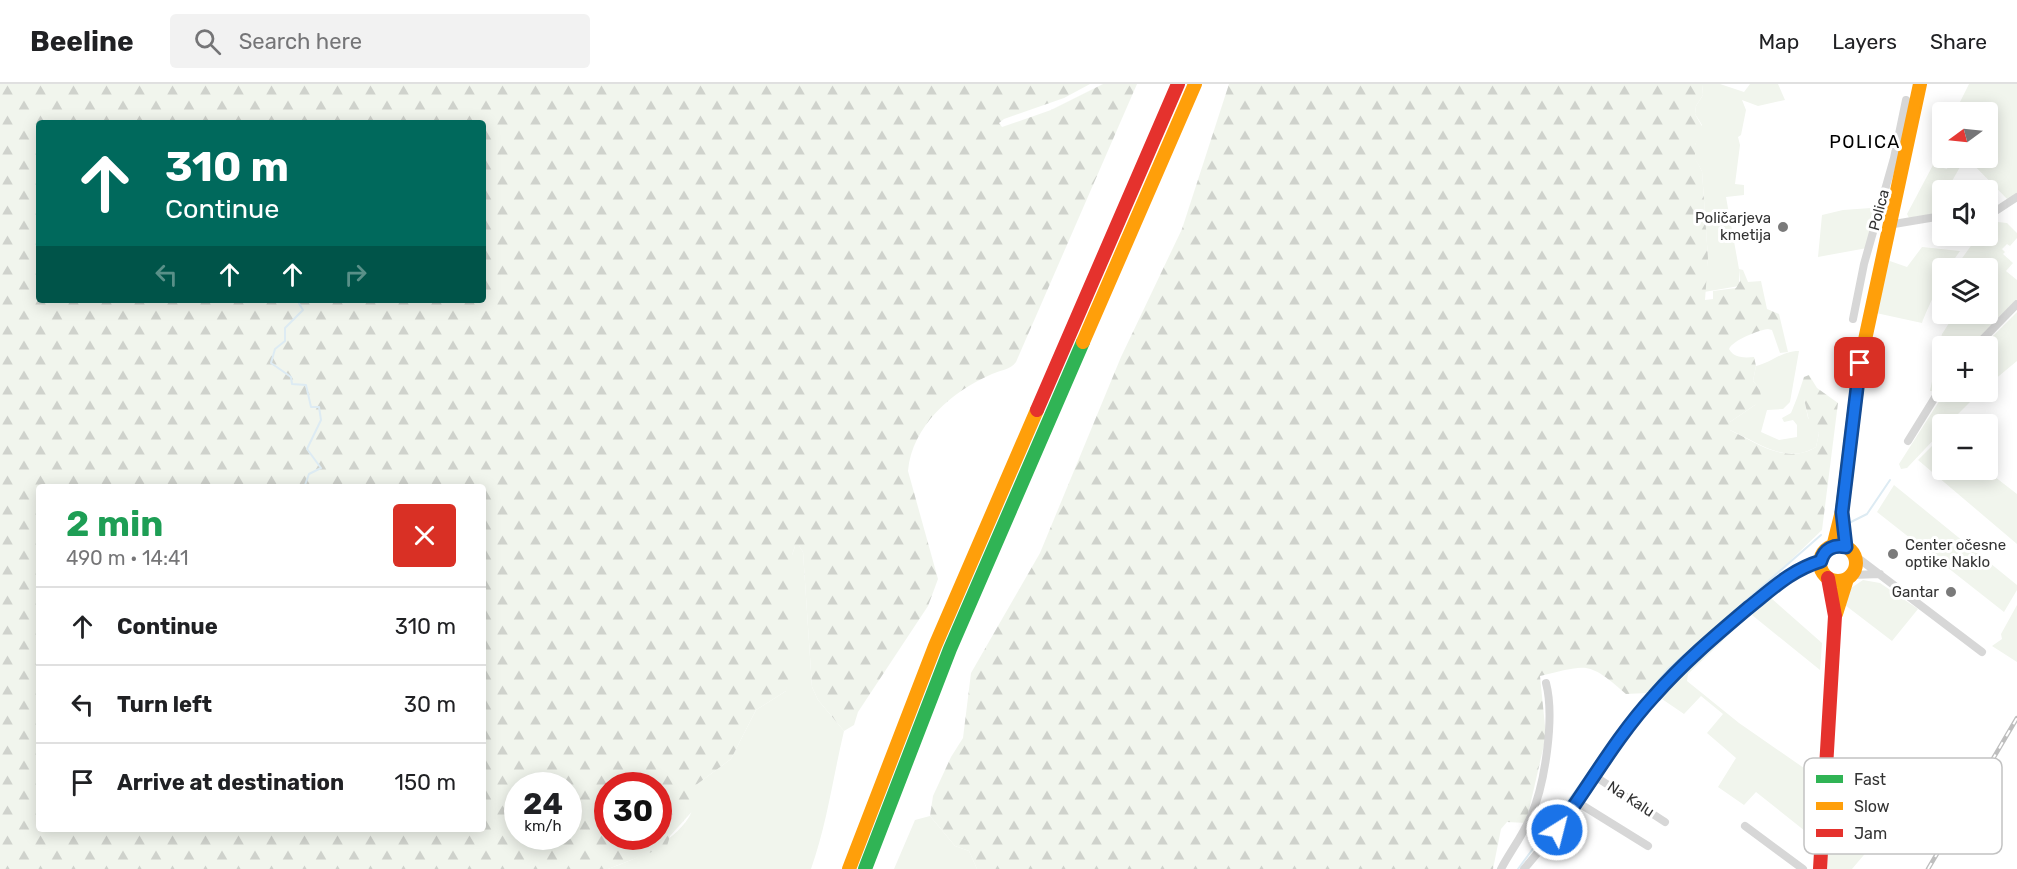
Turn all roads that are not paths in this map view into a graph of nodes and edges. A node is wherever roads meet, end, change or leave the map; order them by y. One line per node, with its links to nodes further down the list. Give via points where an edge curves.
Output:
1 (1178, 84): 30 (main road, via 935,646)
2 (1195, 84): 31 (main road, via 950,649)
3 (1920, 84): 5 (main road)
4 (1906, 100): 5 (street, Polica)
5 (1908, 115): 9 (main road); 11 (street, Polica, via 1863,264)
6 (2017, 197): 7 (street)
7 (1998, 209)
8 (1932, 218): 9 (street, Polica)
9 (1888, 225): 15 (main road, via 1860,363 1842,512)
10 (2017, 304): 12 (street)
11 (1853, 319)
12 (1986, 336)
13 (1932, 402): 14 (street)
14 (1908, 441)
15 (1844, 550): 16 (main road, via 1825,552); 17 (street); 18 (main road, via 1856,563)
16 (1821, 561): 19 (main road); 24 (street, Na Kalu, via 1794,571 1732,621 1654,696)
17 (1880, 574): 18 (street); 21 (street)
18 (1850, 577): 19 (main road, via 1838,581); 20 (main road)
19 (1828, 578): 20 (main road)
20 (1835, 616): 23 (main road)
21 (1982, 652)
22 (1546, 683): 32 (street, via 1548,719 1543,773 1531,816)
23 (1827, 758)
24 (1596, 777): 25 (street, Na Kalu); 26 (street, Na Kalu)
25 (1577, 802): 28 (street, Na Kalu); 33 (street, Na Kalu)
26 (1665, 822)
27 (1745, 826): 34 (street)
28 (1648, 846)
29 (1821, 854): 35 (main road)
30 (849, 869)
31 (865, 869)
32 (1501, 869)
33 (1524, 869)
34 (1803, 869)
35 (1820, 869)

